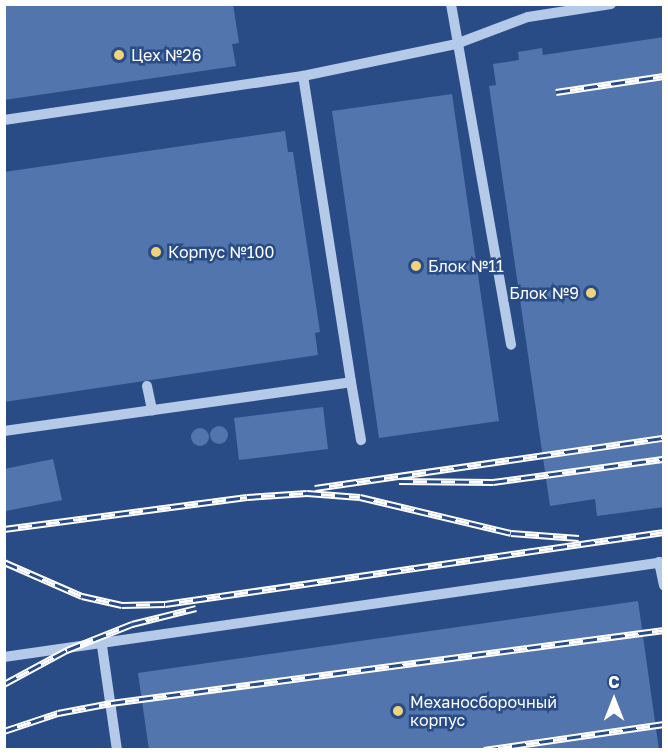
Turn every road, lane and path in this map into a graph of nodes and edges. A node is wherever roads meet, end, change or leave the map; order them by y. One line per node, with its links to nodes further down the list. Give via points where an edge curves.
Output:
1 (451, 4): 3 (lane)
2 (611, 4): 3 (lane, via 528,17)
3 (456, 44): 4 (lane); 6 (lane)
4 (303, 76): 5 (lane); 7 (lane)
5 (4, 120)
6 (512, 345)
7 (351, 382): 9 (lane); 11 (lane)
8 (147, 386): 9 (lane)
9 (152, 410): 10 (lane)
10 (4, 431)
11 (361, 440)
12 (662, 562): 13 (lane); 14 (lane)
13 (663, 585)
14 (102, 646): 15 (lane); 16 (lane)
15 (4, 657)
16 (117, 750)

